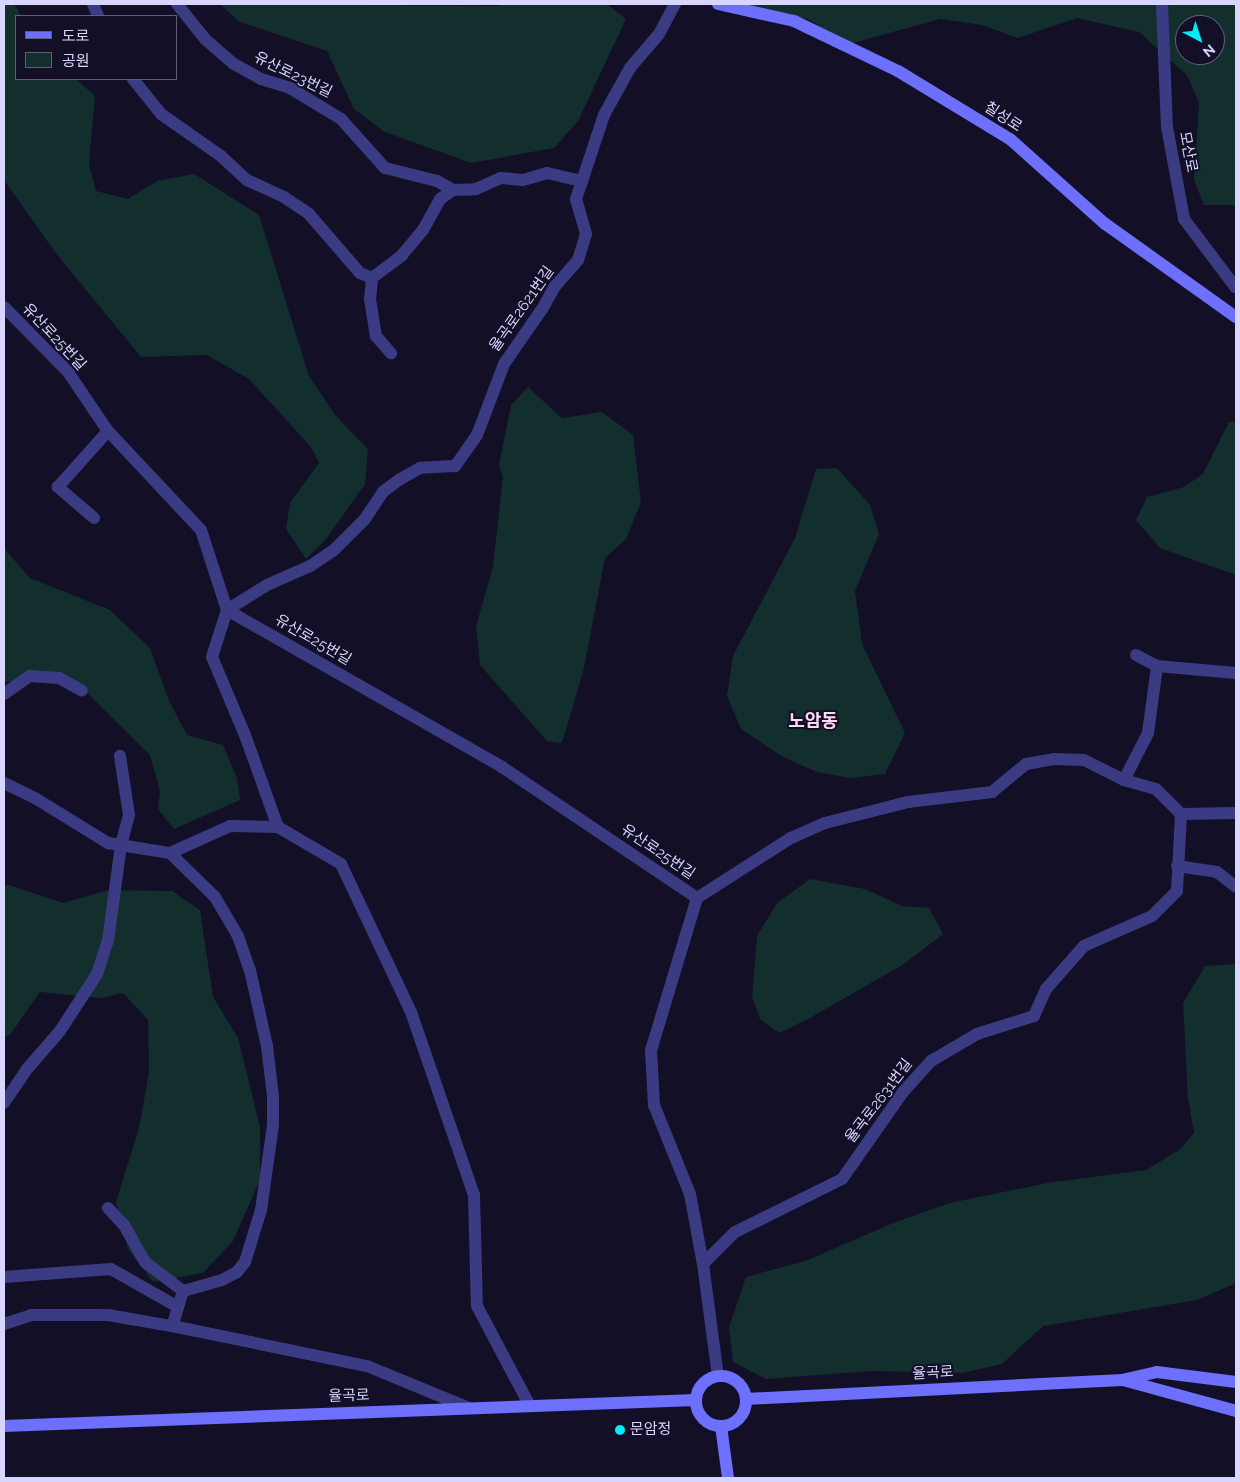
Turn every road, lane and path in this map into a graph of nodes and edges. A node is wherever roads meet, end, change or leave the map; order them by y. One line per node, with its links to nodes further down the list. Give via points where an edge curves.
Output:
1 (177, 4): 8 (street, 유산로23번길, via 205,39 234,64 261,79 290,88 341,118 385,168 437,181)
2 (675, 4): 7 (street, 율곡로2621번길, via 659,34 630,68 604,116)
3 (718, 4): 5 (street, 칠성로)
4 (1162, 4): 10 (street, 모산로, via 1167,127 1184,219)
5 (751, 7): 12 (street, 칠성로, via 829,36 898,71 1010,138 1104,223)
6 (134, 80): 9 (street, via 161,114 222,156 247,180 284,197 309,214 360,273)
7 (582, 180): 8 (street, via 547,173 523,180 501,178 476,188); 16 (street, 율곡로2621번길, via 576,198 586,234 578,260 554,286 504,364 477,435 455,466 420,468 400,479 383,492 365,519 334,550 310,566 267,585)
8 (453, 190): 9 (street, via 440,199 423,230 402,255)
9 (372, 278): 13 (street, via 370,299 376,336)
10 (1236, 288)
11 (4, 307): 14 (street, 유산로25번길, via 68,372)
12 (1236, 316)
13 (391, 353)
14 (108, 431): 15 (street, via 58,487); 16 (street, 유산로25번길, via 201,530)
15 (94, 518)
16 (228, 610): 27 (street, via 212,657 245,735); 32 (street, 유산로25번길, via 502,767)
17 (1136, 655): 18 (street)
18 (1157, 666): 19 (street); 23 (street, via 1148,733)
19 (1236, 673)
20 (82, 692): 21 (street, via 59,678 30,676)
21 (4, 694)
22 (120, 756): 28 (street, via 129,816)
23 (1124, 780): 26 (street, via 1156,789); 32 (street, 유산로25번길, via 1084,760 1054,759 1026,764 992,792 947,795 879,808 817,827 791,838)
24 (4, 783): 28 (street, via 36,798 108,843)
25 (1236, 813): 26 (street)
26 (1181, 814): 30 (street, 율곡로2631번길)
27 (278, 827): 29 (street, via 230,826); 46 (street, via 341,864 411,1012 474,1195 477,1306)
28 (121, 845): 29 (street); 33 (street, via 108,942 98,974)
29 (170, 853): 37 (street, via 215,897 238,936 250,970 267,1046 273,1096 273,1125 261,1210 245,1262 237,1272 222,1280)
30 (1177, 866): 31 (street, via 1217,872); 35 (street, 율곡로2631번길, via 1177,890 1152,916 1084,946 1046,989 1034,1016 976,1034 930,1062 903,1092 842,1179 735,1232)
31 (1236, 887)
32 (696, 898): 35 (street, via 651,1050 654,1105 690,1194)
33 (4, 1103)
34 (108, 1208): 37 (street, via 124,1225 145,1262)
35 (704, 1264): 41 (street)
36 (4, 1277): 38 (street, via 111,1269)
37 (183, 1291): 38 (street)
38 (178, 1308): 40 (street)
39 (4, 1324): 40 (street, via 31,1315 108,1314)
40 (172, 1326): 47 (street, via 366,1366)
41 (718, 1376): 44 (street, via 739,1384); 45 (street, via 701,1385)
42 (1123, 1380): 43 (street, via 1157,1372); 44 (street, 율곡로); 48 (street)
43 (1236, 1382)
44 (746, 1399): 50 (street, via 742,1414)
45 (696, 1400): 46 (street, 율곡로); 50 (street, via 700,1415 706,1421)
46 (530, 1406): 47 (street, 율곡로)
47 (469, 1408): 49 (street, 율곡로)
48 (1236, 1411)
49 (4, 1426)
50 (721, 1426): 51 (street)
51 (728, 1478)

